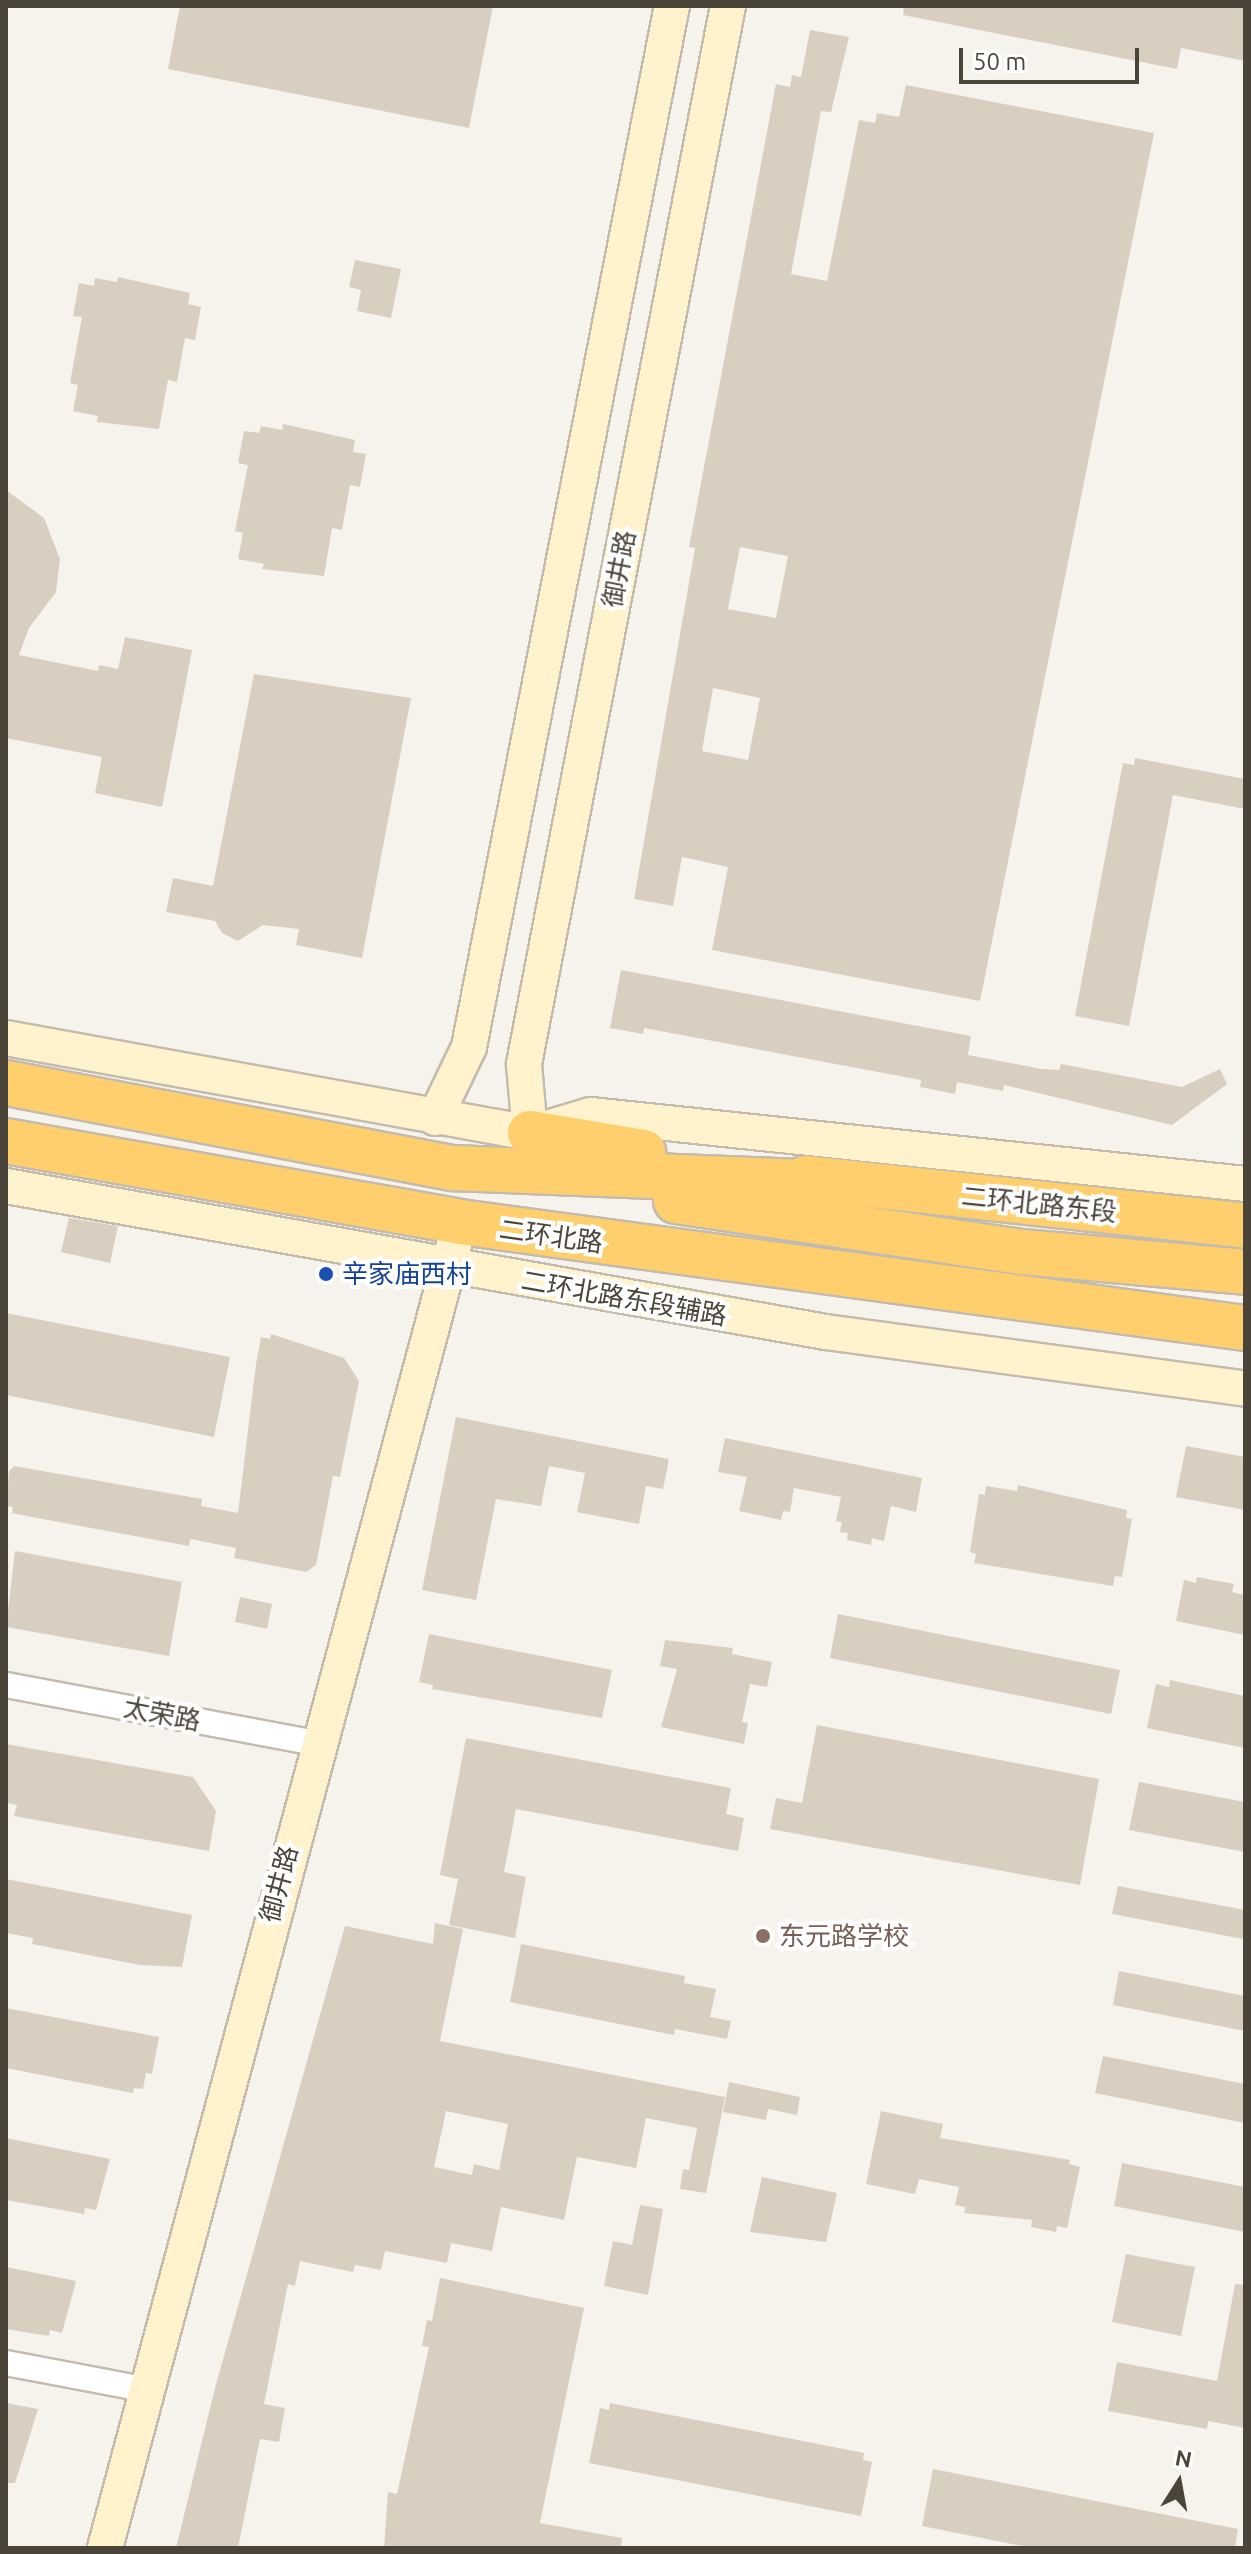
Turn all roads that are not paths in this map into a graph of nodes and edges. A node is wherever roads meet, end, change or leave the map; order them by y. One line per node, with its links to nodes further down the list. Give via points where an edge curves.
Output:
1 (672, 6): 5 (street, via 469,1047)
2 (728, 6): 6 (street, 御井路, via 524,1064)
3 (6, 1038): 5 (street)
4 (6, 1083): 8 (highway, 二环北路)
5 (435, 1118): 6 (street)
6 (530, 1133): 9 (highway); 10 (street, via 591,1115)
7 (6, 1141): 12 (highway, 二环北路)
8 (453, 1168): 9 (highway, 二环北路); 15 (highway, 二环北路, via 1022,1252)
9 (834, 1183): 13 (highway, 二环北路东段)
10 (1245, 1184)
11 (6, 1186): 14 (street, 二环北路东段辅路)
12 (460, 1222): 14 (street, 御井路); 16 (highway, 二环北路)
13 (1245, 1226)
14 (447, 1268): 19 (street, 二环北路东段辅路, via 826,1332); 21 (street, 御井路)
15 (1245, 1272)
16 (1098, 1312): 17 (highway); 18 (highway)
17 (1245, 1328)
18 (1245, 1341)
19 (1245, 1389)
20 (6, 1685): 21 (street, 太荣路)
21 (317, 1743): 23 (street, 御井路)
22 (6, 2363): 23 (street)
23 (144, 2389): 24 (street, 御井路)
24 (105, 2548)

